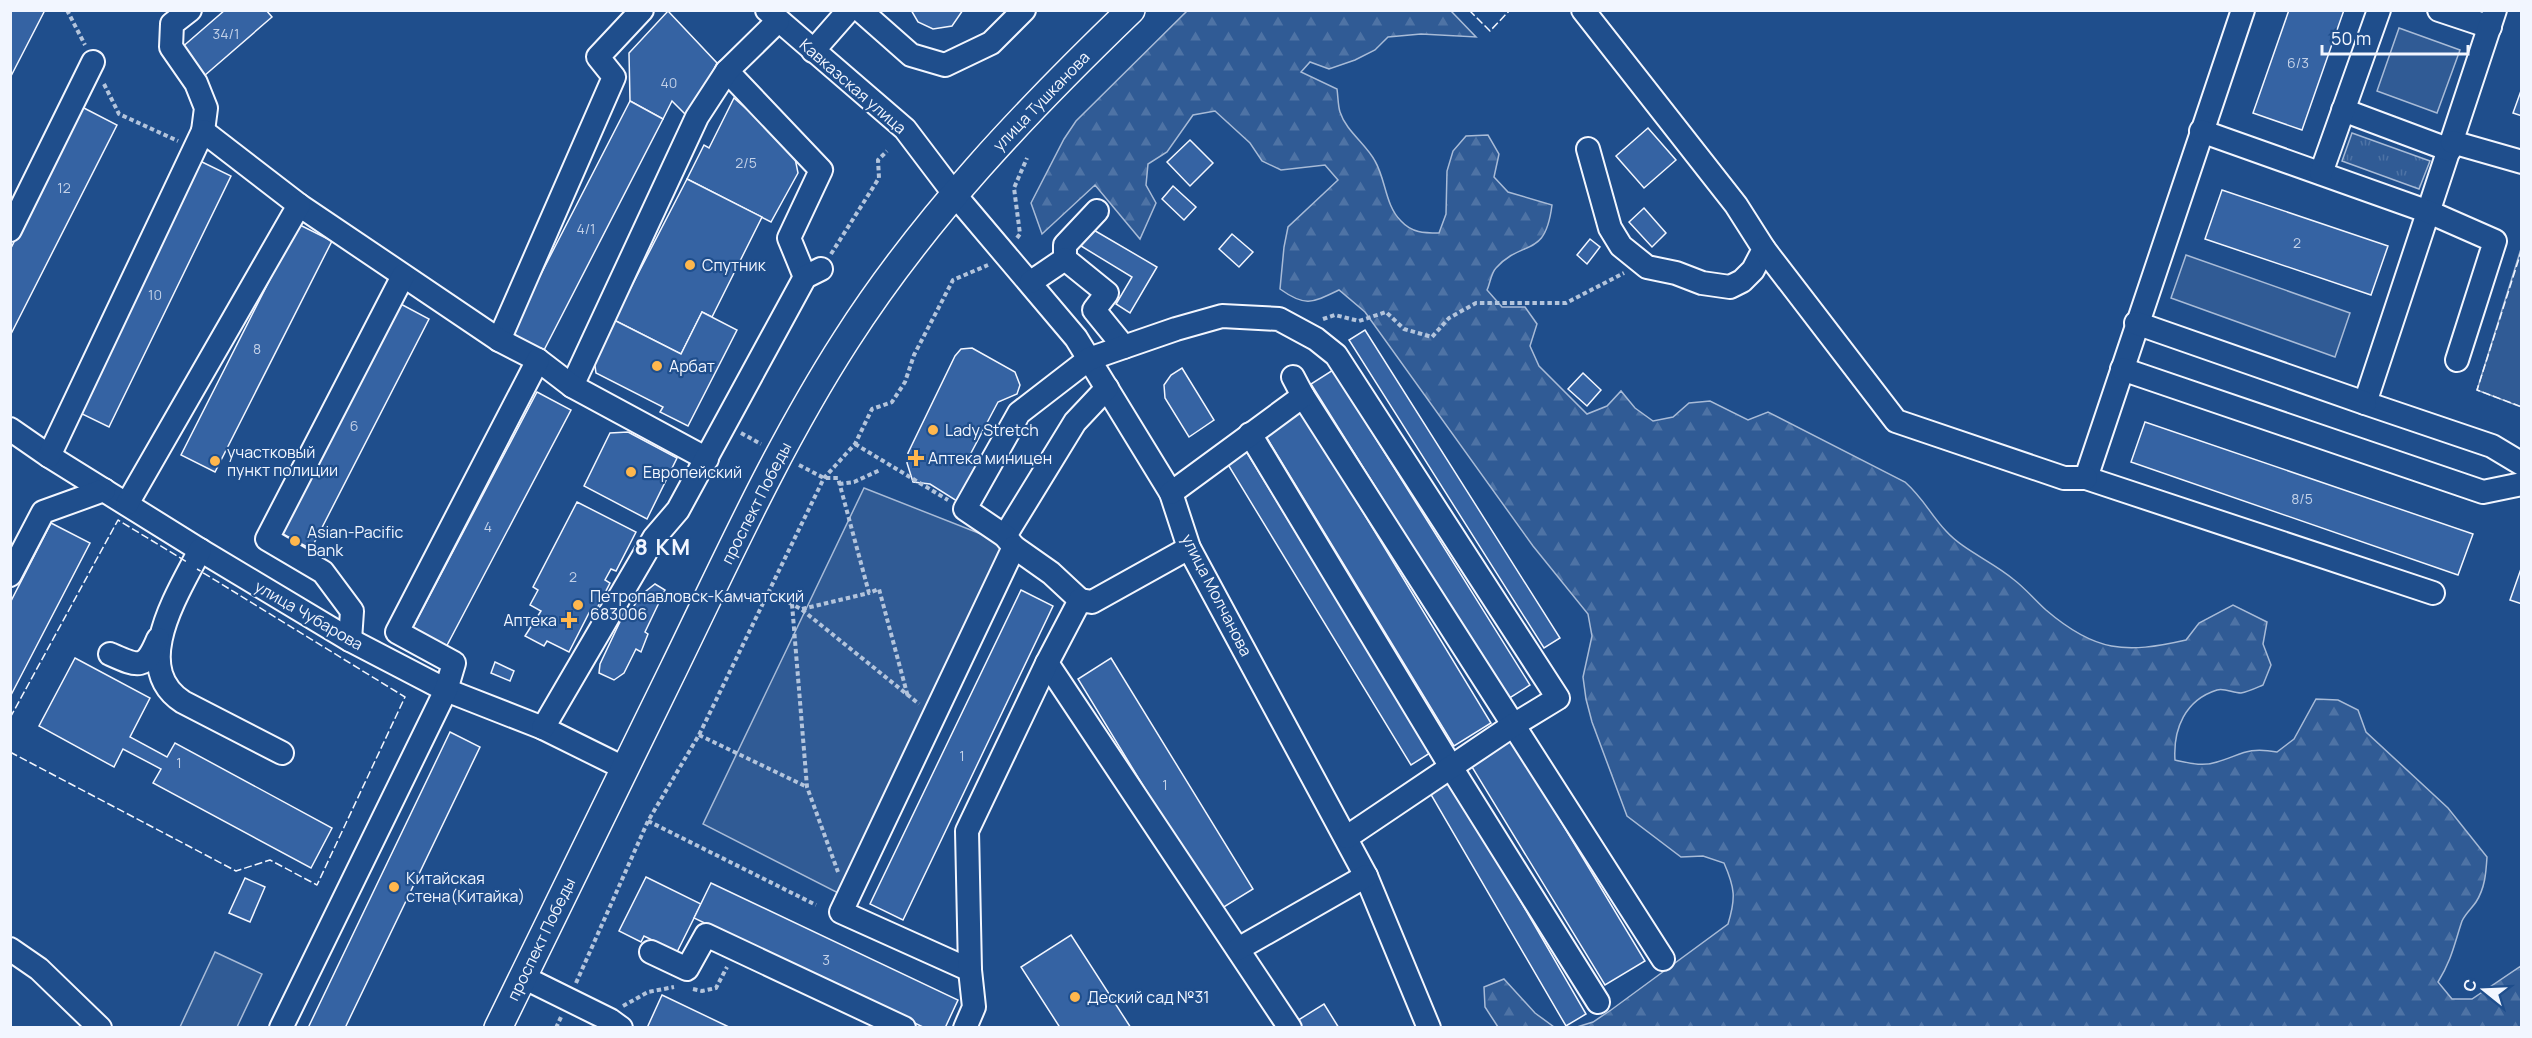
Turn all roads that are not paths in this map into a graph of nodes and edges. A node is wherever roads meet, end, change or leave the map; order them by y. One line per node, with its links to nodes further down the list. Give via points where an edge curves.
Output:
1 (190, 10): 18 (street, via 172,24 171,47 196,83 206,108)
2 (642, 10): 33 (street, via 598,57 614,77)
3 (849, 10): 13 (street)
4 (860, 10): 5 (street, via 911,55 945,65 991,43)
5 (1024, 10)
6 (1131, 10): 23 (main road, улица Тушканова, via 1015,127)
7 (1583, 10): 28 (street, via 1736,205)
8 (2243, 10): 17 (street)
9 (2379, 10): 16 (street)
10 (2439, 10): 12 (street)
11 (772, 16): 13 (street, Кавказская улица); 15 (street)
12 (2492, 19): 19 (street)
13 (813, 51): 23 (street, Кавказская улица, via 905,129)
14 (91, 58): 27 (street)
15 (728, 71): 39 (street, via 697,117); 45 (street, via 821,170 789,238 813,273)
16 (2343, 110): 19 (street); 22 (street)
17 (2201, 131): 22 (street); 32 (street)
18 (199, 140): 24 (street); 44 (street)
19 (2451, 146): 21 (street); 26 (street)
20 (1588, 149): 28 (street, via 1610,228 1621,246 1647,267 1730,287 1754,270)
21 (2522, 162)
22 (2321, 173): 26 (street)
23 (955, 195): 31 (street, улица Молчанова); 67 (main road, проспект Победы, via 846,340 791,434)
24 (300, 205): 30 (street); 51 (street)
25 (1097, 211): 29 (street, via 1065,245)
26 (2429, 212): 37 (street, via 2495,241); 41 (street)
27 (10, 230)
28 (1764, 249): 47 (street, via 1896,421 2064,478)
29 (1065, 259): 31 (street); 34 (street, via 1107,292 1094,310)
30 (403, 276): 33 (street); 59 (street, via 267,540 323,572 352,611)
31 (1030, 282): 35 (street, улица Молчанова)
32 (2136, 323): 38 (street); 41 (street)
33 (499, 340): 36 (street)
34 (1124, 347): 35 (street); 63 (street, via 1222,316 1265,317 1296,327 1336,355 1558,698)
35 (1089, 359): 40 (street, улица Молчанова); 52 (street, via 1019,413 965,509)
36 (538, 360): 39 (street); 62 (street, via 398,632 454,663)
37 (2457, 360)
38 (2122, 369): 47 (street); 48 (street, via 2483,492)
39 (572, 386): 45 (street)
40 (1107, 388): 50 (street, улица Молчанова); 52 (street, via 1075,422)
41 (2365, 403): 46 (street, via 2492,446)
42 (10, 429): 44 (street, улица Чубарова)
43 (1250, 434): 50 (street); 63 (street, via 1298,386); 66 (street)
44 (49, 456): 49 (street, улица Чубарова)
45 (707, 459): 64 (street, via 678,510 654,538)
46 (2522, 464)
47 (2086, 478): 56 (street)
48 (2522, 484)
49 (104, 490): 51 (street, улица Чубарова); 55 (street, via 43,512)
50 (1171, 493): 53 (street, улица Молчанова)
51 (127, 504): 54 (street, улица Чубарова)
52 (1009, 541): 57 (street); 74 (street, via 934,714 841,912)
53 (1189, 548): 57 (street, via 1092,602); 68 (street, улица Молчанова)
54 (201, 550): 58 (street); 59 (street, улица Чубарова)
55 (10, 575)
56 (2433, 593)
57 (1080, 600): 61 (street)
58 (164, 627): 60 (street, via 144,663); 65 (street, via 158,664 166,689 189,706)
59 (350, 640): 62 (street, улица Чубарова)
60 (110, 654)
61 (1047, 663): 71 (street); 74 (street, via 967,831)
62 (446, 690): 64 (street, улица Чубарова); 78 (street)
63 (1512, 726): 66 (street); 73 (street)
64 (543, 728): 67 (street, улица Чубарова)
65 (282, 753)
66 (1451, 767): 68 (street); 76 (street)
67 (626, 769): 75 (main road, проспект Победы)
68 (1347, 837): 69 (street, улица Молчанова)
69 (1366, 876): 71 (street); 84 (street, улица Молчанова)
70 (10, 949): 77 (street, via 39,969)
71 (1238, 949): 83 (street)
72 (651, 952): 81 (street, via 687,969 706,935)
73 (1663, 960)
74 (970, 970): 82 (street, via 975,1007)
75 (523, 977): 79 (main road, проспект Победы); 80 (street)
76 (1598, 1002)
77 (100, 1028)
78 (281, 1028)
79 (498, 1028)
80 (621, 1028)
81 (904, 1028)
82 (965, 1028)
83 (1290, 1028)
84 (1429, 1028)

